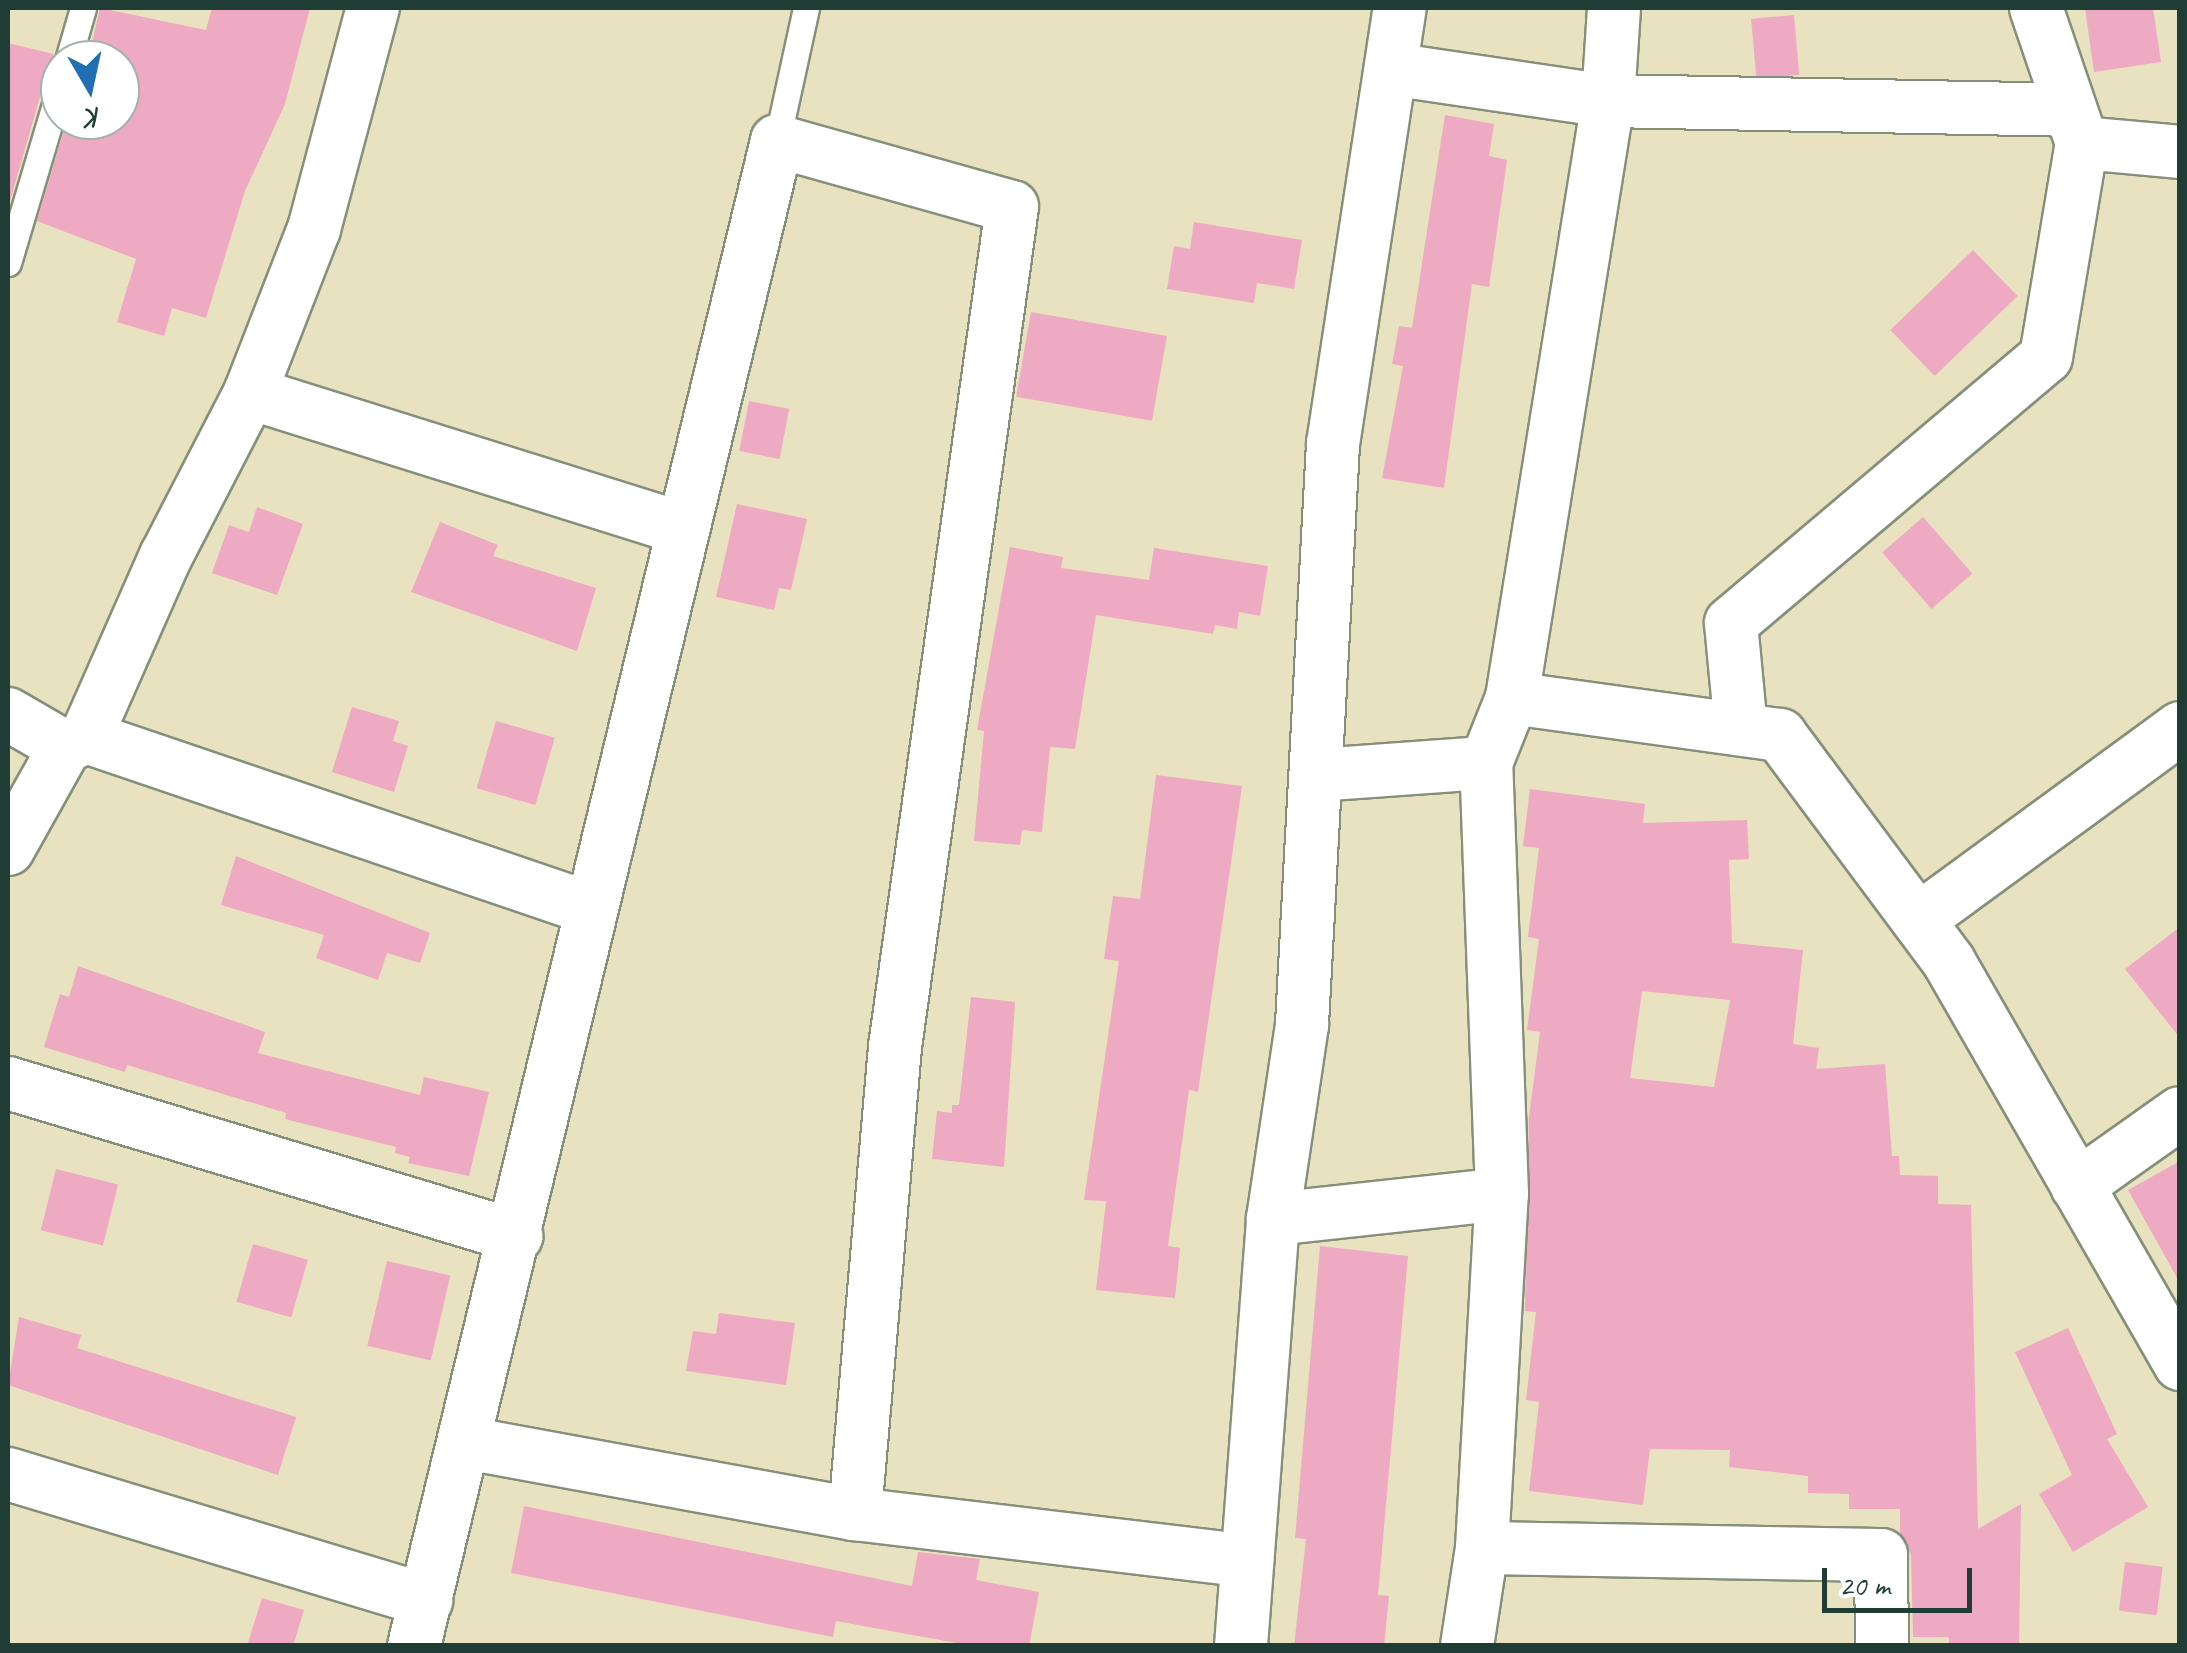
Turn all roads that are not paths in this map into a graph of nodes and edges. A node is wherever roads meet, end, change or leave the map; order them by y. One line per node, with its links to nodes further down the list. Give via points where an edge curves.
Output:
1 (84, 8): 7 (lane)
2 (373, 8): 15 (street, via 314,229)
3 (806, 8): 12 (lane)
4 (1400, 8): 8 (street)
5 (1614, 8): 9 (street)
6 (2036, 8): 10 (street)
7 (74, 40)
8 (1392, 69): 9 (street); 23 (street, via 1333,444)
9 (1608, 101): 10 (street); 17 (street)
10 (2076, 127): 13 (street); 19 (street, via 2046,357 1731,623)
11 (45, 140): 14 (lane)
12 (777, 141): 16 (street); 36 (street, via 1012,207 894,1047)
13 (2180, 152)
14 (8, 263)
15 (250, 393): 16 (street); 21 (street)
16 (680, 528): 25 (street)
17 (1512, 698): 19 (street); 22 (street)
18 (8, 714): 21 (street)
19 (1742, 728): 26 (street, via 1780,735)
20 (2180, 728): 26 (street)
21 (75, 742): 24 (street); 25 (street)
22 (1486, 763): 23 (street); 30 (street)
23 (1317, 776): 31 (street, via 1302,1024)
24 (8, 850)
25 (592, 909): 32 (street)
26 (1918, 920): 29 (street)
27 (8, 1083): 32 (street)
28 (2180, 1113): 29 (street)
29 (2077, 1186): 33 (street)
30 (1502, 1194): 31 (street); 37 (street)
31 (1273, 1218): 38 (street)
32 (516, 1236): 34 (street)
33 (2180, 1364)
34 (467, 1443): 36 (street); 39 (street)
35 (8, 1474): 39 (street)
36 (855, 1514): 38 (street)
37 (1482, 1548): 41 (street); 42 (street, via 1881,1555)
38 (1247, 1561): 40 (street)
39 (420, 1623)
40 (1241, 1646)
41 (1467, 1646)
42 (1882, 1646)

